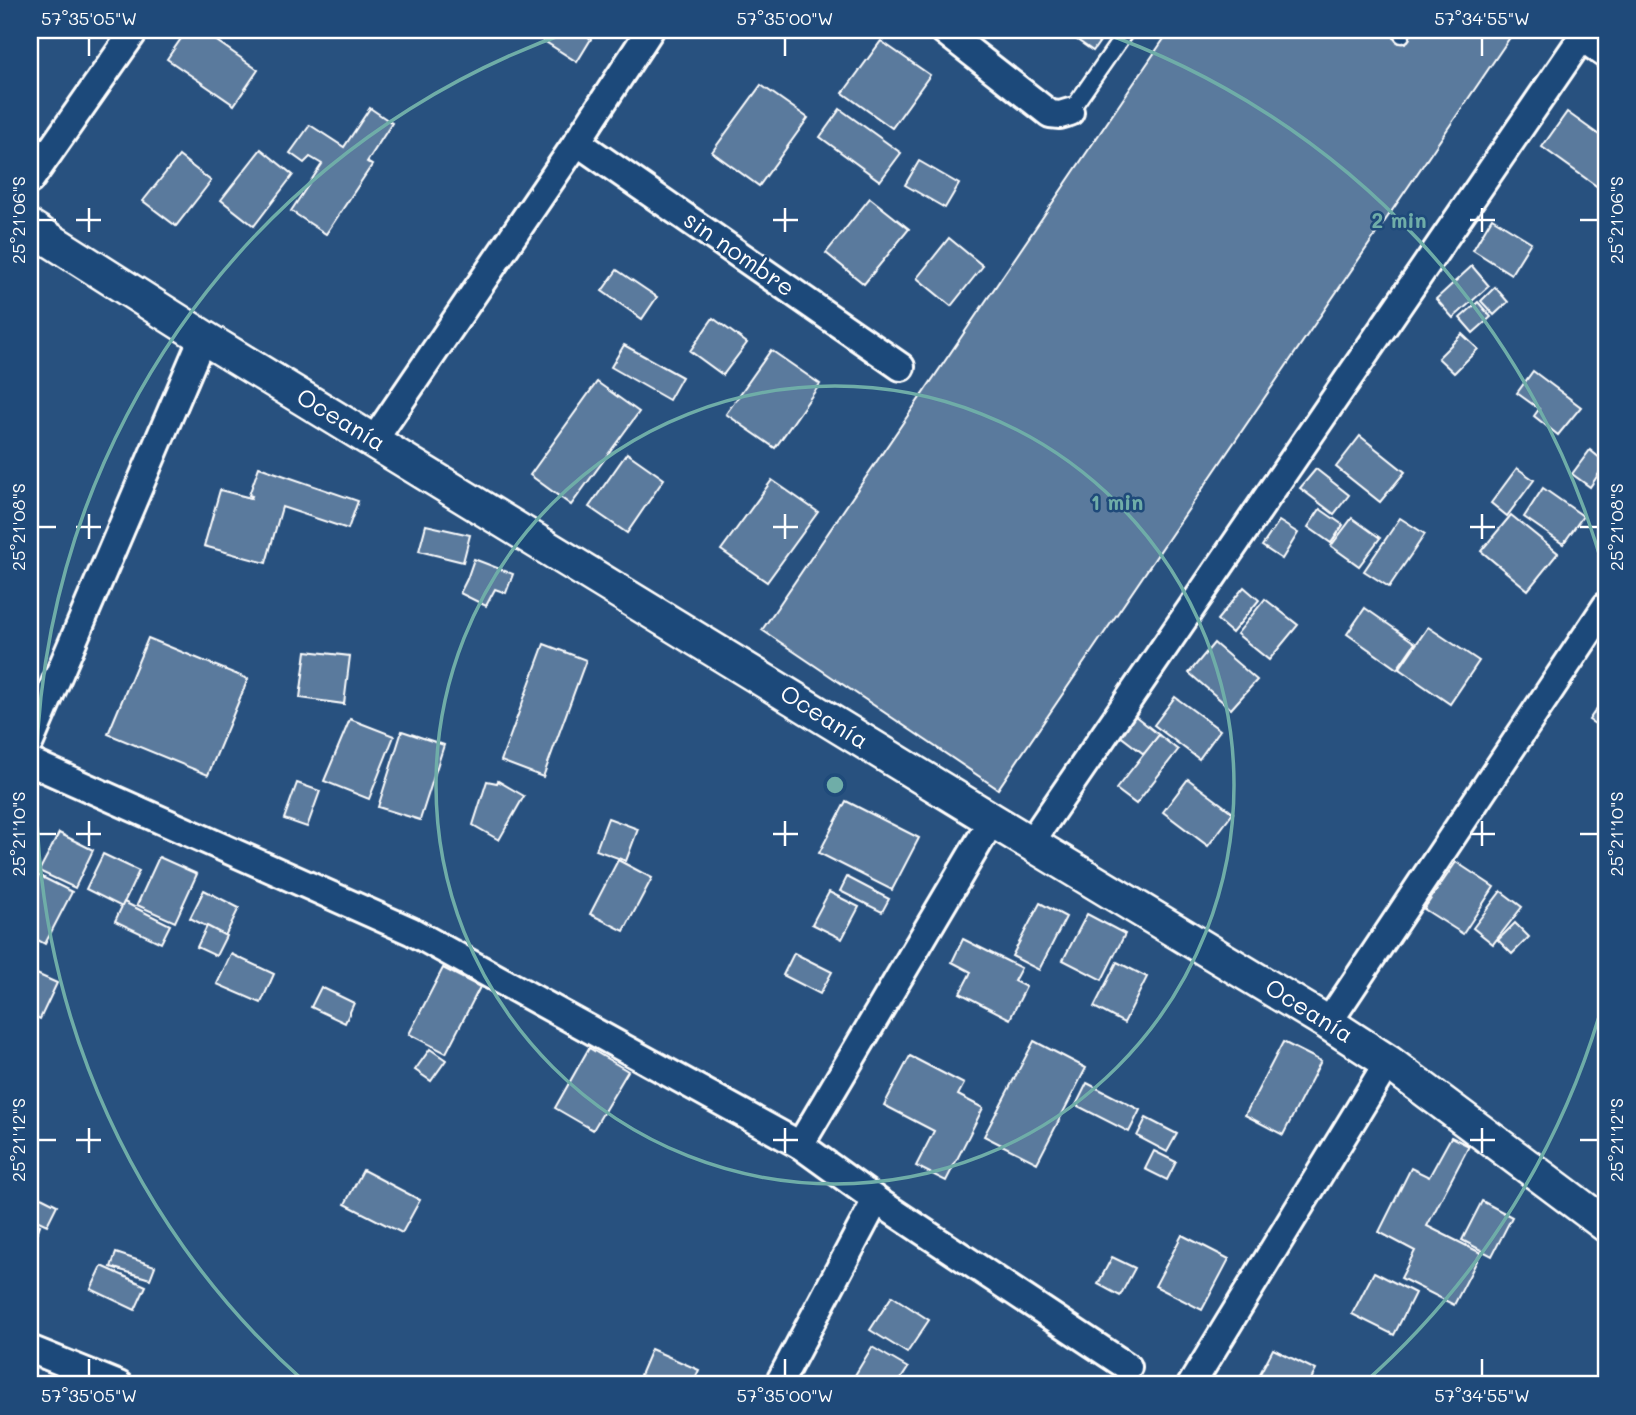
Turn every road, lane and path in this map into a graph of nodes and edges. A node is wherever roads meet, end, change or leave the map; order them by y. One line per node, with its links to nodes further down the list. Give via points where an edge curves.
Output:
1 (135, 30): 9 (street)
2 (650, 30): 8 (street)
3 (943, 30): 7 (street, via 1050,114)
4 (1127, 30): 7 (lane)
5 (1585, 34): 6 (street); 18 (street)
6 (1606, 55)
7 (1070, 112)
8 (577, 142): 12 (street, sin nombre); 13 (street)
9 (30, 180)
10 (30, 227): 11 (street, Oceanía)
11 (203, 337): 13 (street, Oceanía); 15 (street)
12 (901, 367)
13 (374, 440): 17 (street, Oceanía)
14 (1606, 606): 19 (street)
15 (30, 743)
16 (30, 762): 21 (street, via 411,931)
17 (992, 820): 18 (street, Oceanía); 21 (street)
18 (1031, 842): 19 (street, Oceanía)
19 (1328, 1023): 20 (street, Oceanía)
20 (1388, 1062): 23 (street, Oceanía); 28 (street)
21 (800, 1144): 22 (street)
22 (876, 1200): 25 (street); 27 (street)
23 (1606, 1225)
24 (30, 1349): 26 (street)
25 (1128, 1367)
26 (119, 1385)
27 (778, 1385)
28 (1191, 1385)

